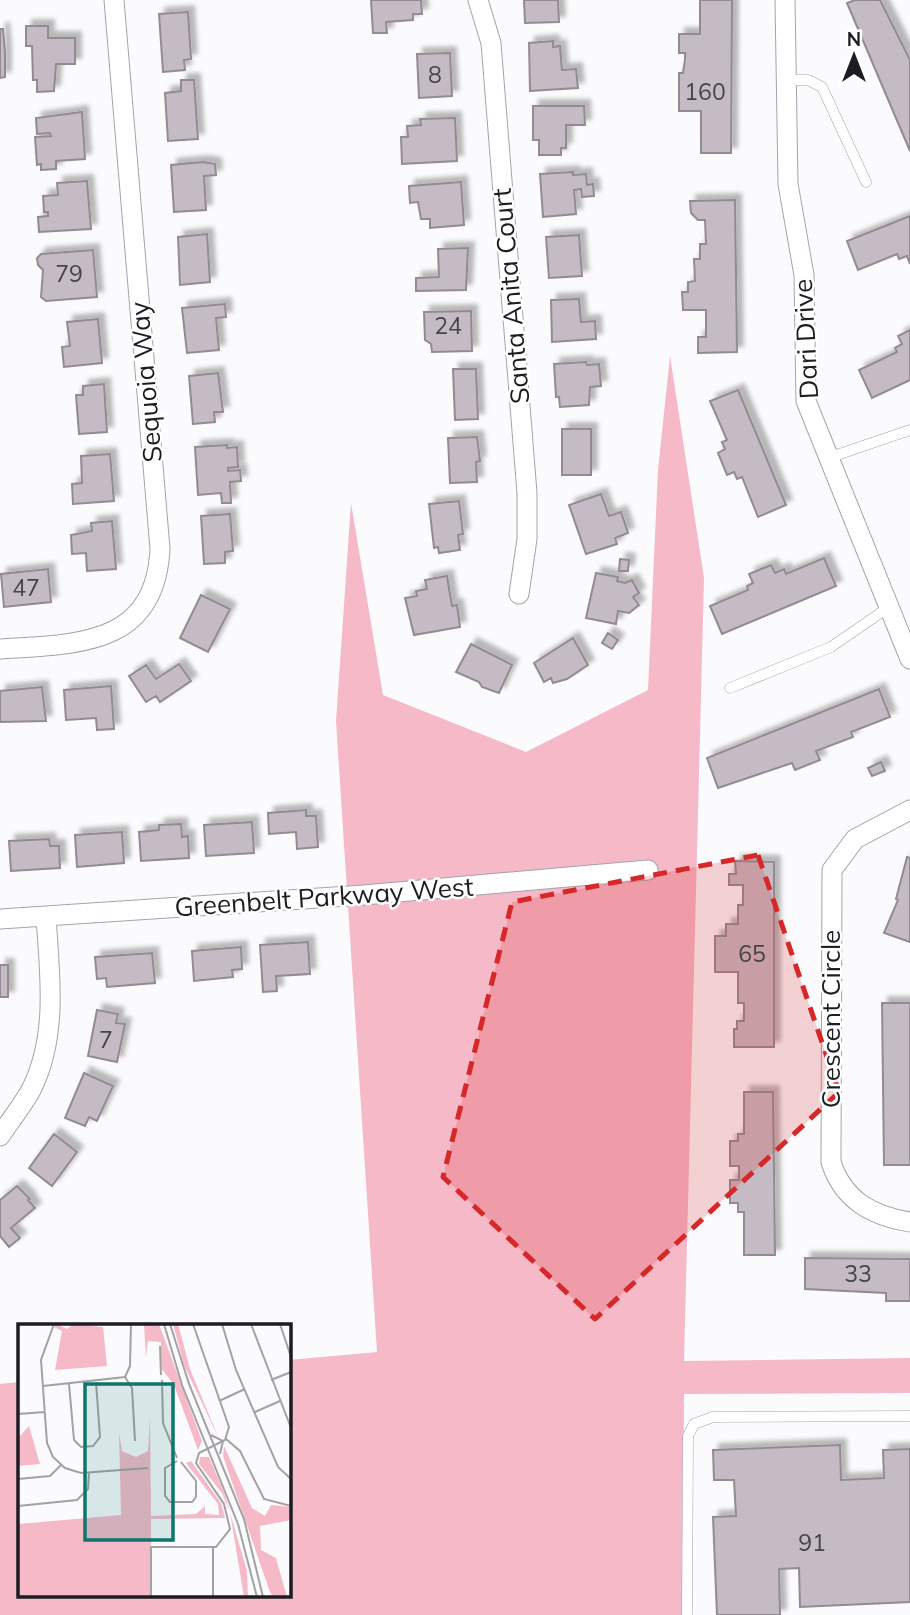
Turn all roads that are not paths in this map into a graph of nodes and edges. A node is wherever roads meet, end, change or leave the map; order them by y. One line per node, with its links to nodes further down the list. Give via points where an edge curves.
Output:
1 (114, 0): 10 (street, Sequoia Way, via 159,574 145,602 123,627 83,643)
2 (478, 0): 8 (street, Santa Anita Court, via 491,43 527,493 527,539)
3 (785, 0): 4 (street, Dari Drive)
4 (786, 80): 5 (lane, via 808,80 822,87); 7 (street, Dari Drive, via 788,184 804,275 806,401)
5 (866, 182)
6 (910, 430): 7 (lane)
7 (828, 458): 9 (street, Dari Drive)
8 (519, 594)
9 (889, 607): 11 (street, Dari Drive); 12 (lane, via 831,647)
10 (0, 649)
11 (910, 659)
12 (730, 688)
13 (910, 810): 18 (street, Crescent Circle, via 855,839 832,870 831,1106 831,1162 845,1192 884,1218)
14 (648, 870): 15 (street, Greenbelt Parkway West)
15 (47, 918): 16 (street, Greenbelt Parkway West); 17 (street, via 52,994 47,1034 31,1089)
16 (0, 919)
17 (0, 1136)
18 (910, 1222)
19 (910, 1416): 20 (lane, via 713,1417 694,1423 688,1436)
20 (687, 1615)

